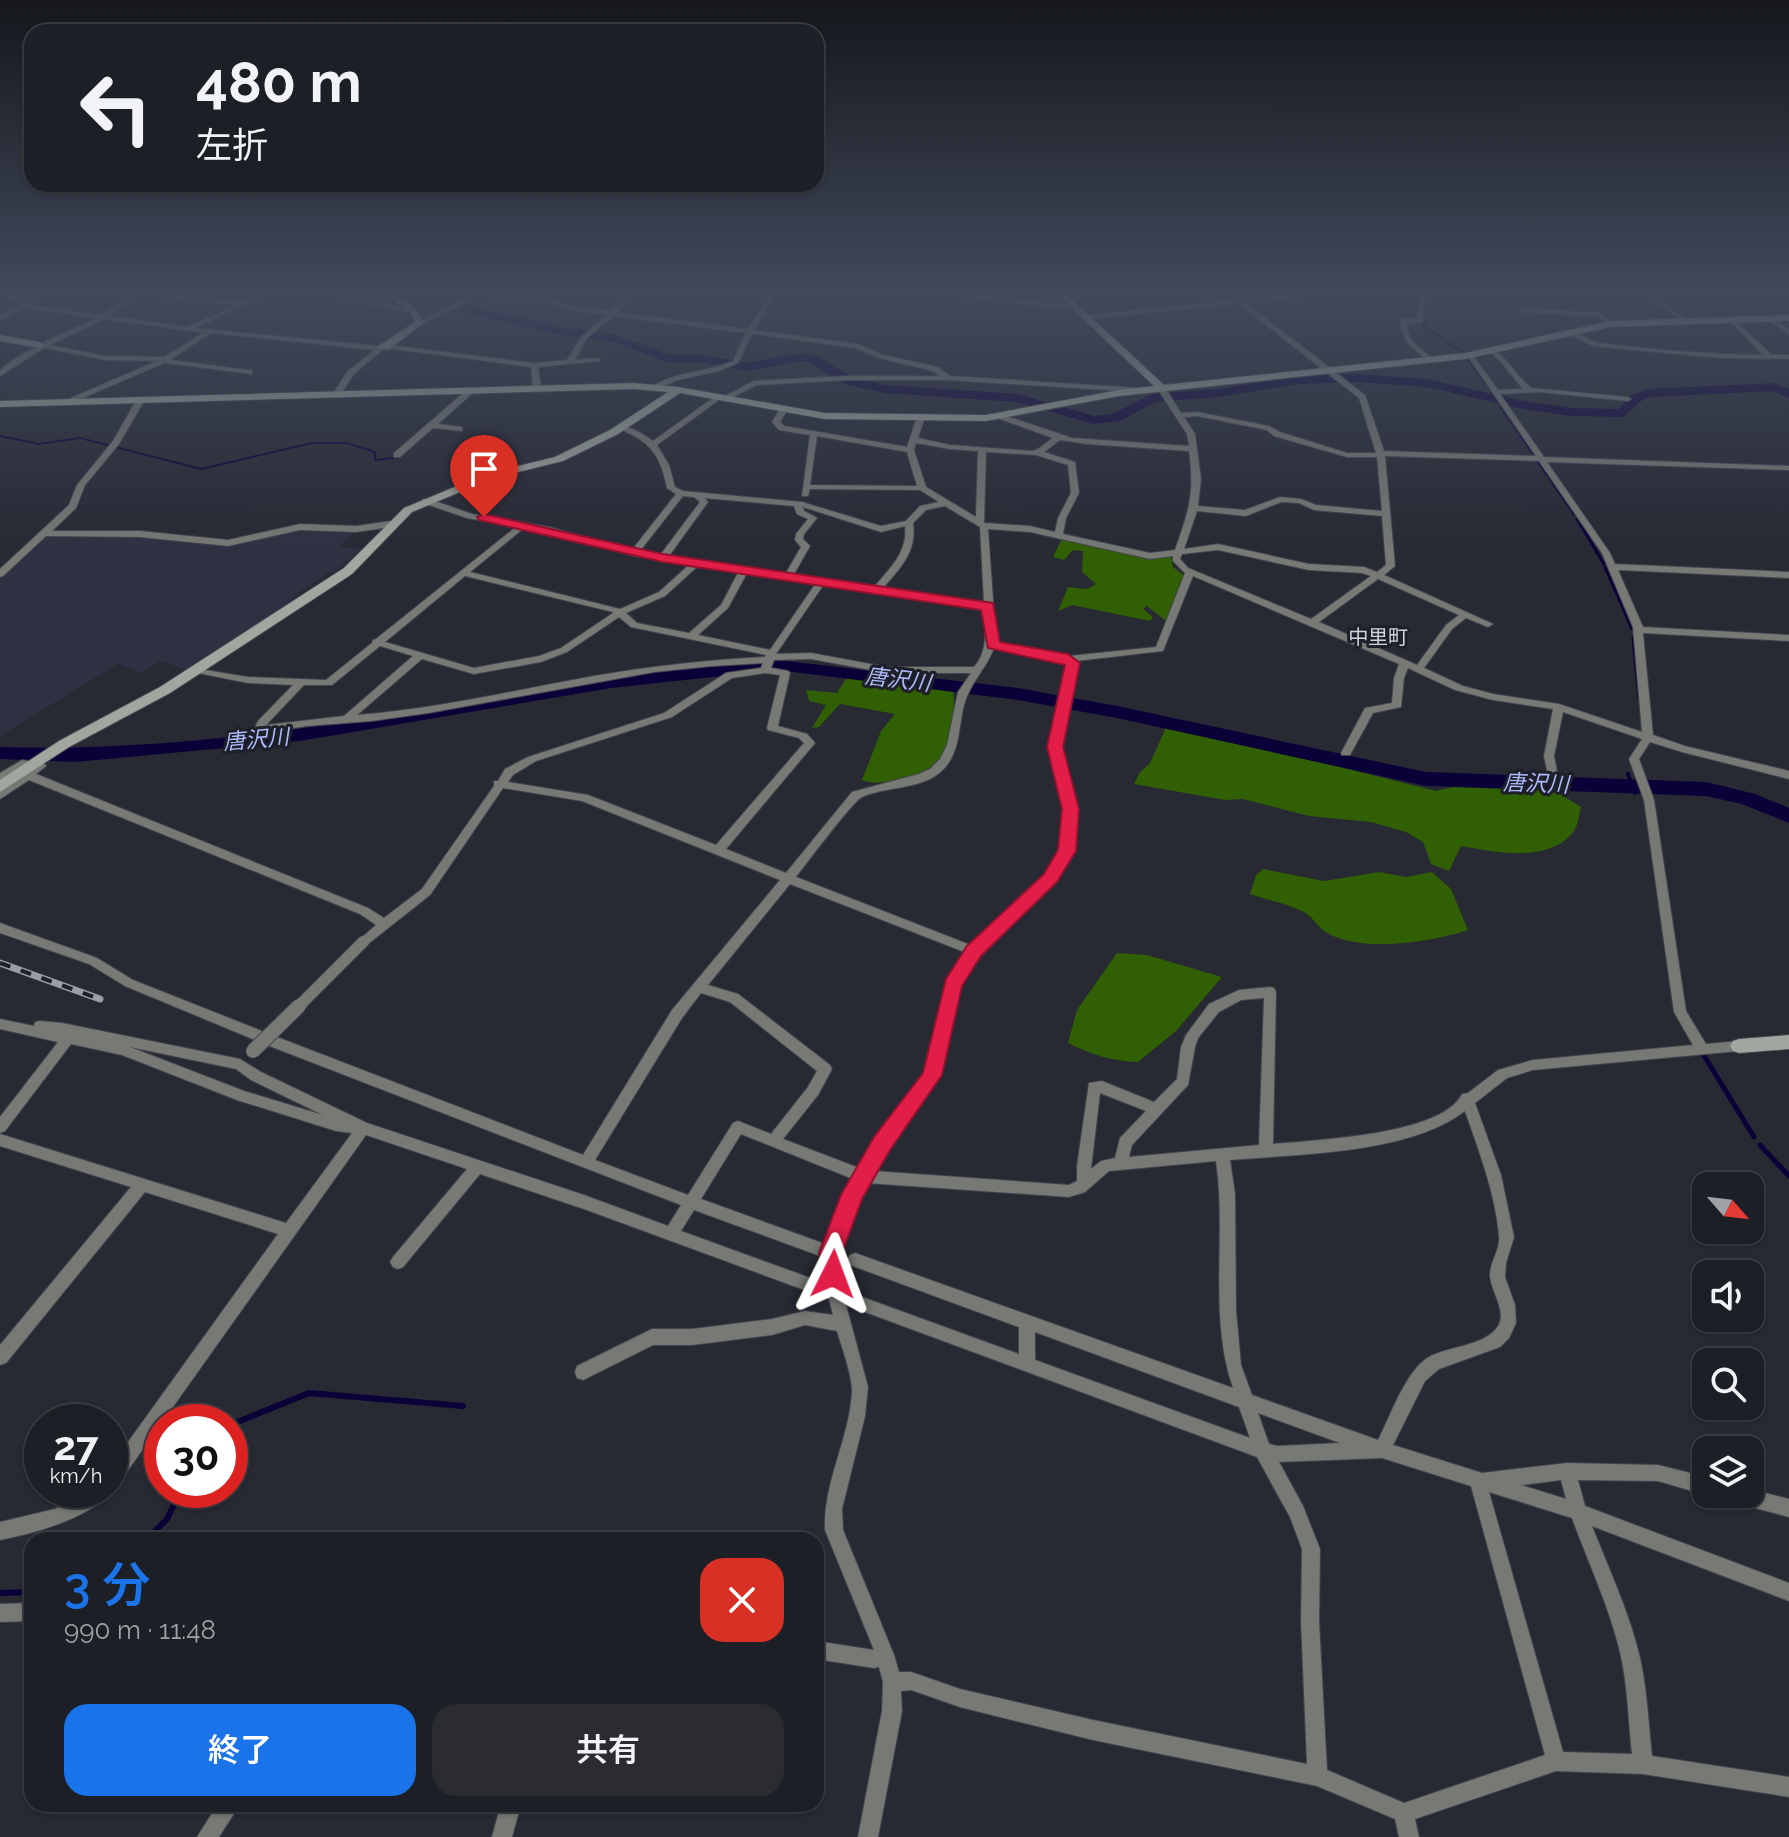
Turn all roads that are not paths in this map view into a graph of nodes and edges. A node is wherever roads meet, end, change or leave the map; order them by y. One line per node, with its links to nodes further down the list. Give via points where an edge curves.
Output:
1 (119, 380): 24 (street)
2 (346, 380): 20 (street)
3 (536, 380): 13 (street)
4 (672, 380): 12 (street)
5 (836, 380): 21 (street, via 754,383)
6 (975, 380): 16 (street)
7 (1150, 380): 19 (main road)
8 (1301, 380): 19 (main road)
9 (1341, 380): 40 (street, via 1362,397)
10 (1487, 380): 18 (street)
11 (1514, 380): 17 (street)
12 (657, 387): 13 (main road); 15 (main road)
13 (537, 388): 14 (main road)
14 (472, 390): 20 (main road); 30 (street)
15 (678, 390): 21 (main road); 31 (main road)
16 (1139, 390): 19 (main road); 28 (main road)
17 (1530, 390): 18 (street); 22 (street)
18 (1496, 393): 42 (street)
19 (1165, 394): 27 (street)
20 (336, 395): 23 (main road)
21 (722, 398): 26 (main road); 35 (street)
22 (1627, 399)
23 (140, 401): 24 (main road); 57 (street, via 81,485 73,506)
24 (69, 402): 25 (main road)
25 (0, 404)
26 (783, 411): 29 (main road); 33 (street, via 778,427)
27 (1181, 415): 38 (street, via 1191,434); 40 (street, via 1269,428 1347,455)
28 (1000, 416): 29 (main road); 34 (street)
29 (921, 417): 36 (street)
30 (430, 425): 32 (street); 41 (street)
31 (620, 427): 35 (street); 48 (main road, via 559,459 490,476)
32 (459, 429)
33 (814, 433): 36 (street); 44 (street)
34 (1060, 436): 38 (street); 39 (street)
35 (654, 444): 46 (street, via 671,488)
36 (912, 445): 37 (street); 45 (street)
37 (982, 448): 39 (street); 56 (street)
38 (1191, 449): 51 (street, via 1197,479)
39 (1036, 452): 58 (street, via 1072,464 1075,493)
40 (1380, 454): 42 (street); 52 (street)
41 (397, 455)
42 (1541, 459): 43 (street); 63 (street)
43 (1789, 468)
44 (808, 487): 45 (street); 50 (street)
45 (922, 488): 49 (street)
46 (681, 493): 47 (street); 59 (street)
47 (698, 496): 50 (street); 61 (street, via 704,502)
48 (426, 501): 54 (main road); 55 (street)
49 (947, 503): 53 (street, via 923,508); 56 (street)
50 (800, 504): 53 (street, via 881,529); 69 (street, via 800,512 813,518 800,534 806,546)
51 (1194, 508): 52 (street, via 1246,513 1280,499); 60 (street)
52 (1387, 514): 70 (street, via 1391,566)
53 (909, 523): 72 (street, via 911,539)
54 (391, 524): 57 (street, via 300,527 228,543 140,534); 89 (main road, via 348,571)
55 (523, 525): 59 (street); 66 (street)
56 (982, 525): 58 (street); 73 (street)
57 (44, 533): 67 (street)
58 (1058, 536): 60 (street, via 1150,556)
59 (634, 553): 61 (street)
60 (1178, 554): 65 (street, via 1177,563); 70 (street, via 1218,547 1309,567 1364,570)
61 (663, 558): 62 (street)
62 (697, 563): 64 (street); 74 (street, via 662,594)
63 (1613, 567): 68 (street); 78 (street)
64 (743, 572): 69 (street); 79 (street, via 725,606)
65 (1190, 572): 76 (street); 84 (street, via 1160,649)
66 (463, 573): 74 (street); 81 (street)
67 (0, 574)
68 (1789, 575)
69 (789, 576): 71 (street)
70 (1379, 577): 75 (street); 76 (street)
71 (822, 580): 72 (street); 85 (street)
72 (878, 588): 73 (street)
73 (988, 606): 82 (street)
74 (619, 613): 79 (street, via 634,625); 83 (street, via 541,659 474,671)
75 (1465, 614): 77 (street); 87 (street)
76 (1310, 624): 86 (street)
77 (1488, 624)
78 (1639, 630): 80 (street); 93 (street)
79 (690, 637): 85 (street)
80 (1789, 638)
81 (376, 642): 83 (street); 90 (street, via 328,683)
82 (991, 643): 84 (street); 88 (street)
83 (420, 655): 92 (street)
84 (1068, 659): 106 (street, via 1074,665 1055,747 1071,809 1067,851 1050,878)
85 (768, 662): 88 (street, via 811,656 887,670); 92 (street, via 734,660 617,674); 99 (street, via 729,675 668,715 532,759); 102 (street, via 785,673 772,728 810,743)
86 (1405, 662): 87 (street); 94 (street, via 1397,705 1369,710)
87 (1419, 668): 91 (street, via 1469,692)
88 (979, 669): 103 (street, via 966,688 944,761 923,777 856,795)
89 (196, 670): 90 (street); 95 (main road)
90 (300, 683): 92 (street, via 260,728)
91 (1559, 707): 93 (street); 97 (street, via 1549,756)
92 (345, 721)
93 (1648, 737): 96 (street); 113 (street, via 1634,759 1646,794 1680,1012)
94 (1346, 753)
95 (33, 767): 98 (street, via 22,763); 100 (main road); 101 (street); 104 (street)
96 (1789, 775)
97 (1553, 777)
98 (0, 778)
99 (498, 784): 102 (street, via 584,798); 104 (street, via 426,892)
100 (0, 787)
101 (0, 795)
102 (718, 851): 103 (street)
103 (789, 879): 106 (street); 107 (street)
104 (384, 924): 114 (street, bridge)
105 (0, 928): 123 (street, via 93,961 129,983 272,1041)
106 (974, 951): 126 (street, via 949,994 928,1085)
107 (700, 988): 120 (street, via 734,998 825,1069); 123 (street, via 677,1014)
108 (0, 1024): 109 (street)
109 (22, 1028): 110 (street); 114 (street, via 62,1028)
110 (68, 1039): 117 (street); 118 (street, via 123,1050 213,1086)
111 (1787, 1045): 112 (main road)
112 (1739, 1046): 113 (street)
113 (1701, 1047): 115 (street, via 1533,1065 1503,1074)
114 (240, 1064): 118 (street)
115 (1467, 1098): 121 (street, via 1429,1125 1371,1141); 142 (street, via 1494,1175 1504,1224 1507,1244 1497,1269 1509,1319 1494,1342 1434,1363 1419,1375)
116 (1156, 1109): 121 (street, via 1183,1081 1193,1035 1214,1008 1239,995 1270,992); 124 (street, via 1125,1142); 127 (street, via 1094,1087)
117 (0, 1127)
118 (363, 1128): 125 (street); 130 (street)
119 (0, 1140): 128 (street)
120 (774, 1140): 126 (street); 129 (street, via 738,1127)
121 (1266, 1151): 122 (street)
122 (1222, 1153): 124 (street); 141 (street, via 1233,1365)
123 (587, 1161): 129 (street)
124 (1121, 1164): 127 (street, via 1097,1169)
125 (478, 1166): 131 (street); 134 (street)
126 (862, 1176): 127 (street, via 1069,1191); 132 (street)
127 (1084, 1183)
128 (142, 1185): 130 (street); 138 (street)
129 (689, 1201): 131 (street); 132 (street)
130 (290, 1231): 144 (street)
131 (671, 1234): 135 (street)
132 (830, 1253): 135 (street)
133 (855, 1260): 136 (street)
134 (398, 1262)
135 (836, 1295): 137 (street); 139 (street)
136 (1027, 1321): 139 (street); 141 (street)
137 (843, 1324): 140 (street, via 805,1318 692,1337 652,1337); 157 (street, via 859,1374 859,1403 833,1509 834,1530)
138 (0, 1357)
139 (1027, 1363): 143 (street)
140 (583, 1372)
141 (1246, 1401): 142 (street); 143 (street)
142 (1382, 1450): 143 (street); 146 (street)
143 (1263, 1451): 161 (street, via 1311,1549)
144 (128, 1456)
145 (1567, 1471): 146 (street); 147 (street, via 1658,1473); 151 (street)
146 (1478, 1482): 151 (street); 159 (street)
147 (1692, 1482)
148 (1764, 1501): 150 (street)
149 (79, 1508): 152 (street, via 50,1522)
150 (1789, 1508)
151 (1576, 1511): 153 (street); 160 (street, via 1628,1648)
152 (0, 1531)
153 (1789, 1592)
154 (24, 1612): 155 (street)
155 (0, 1613)
156 (824, 1651): 157 (street, via 874,1659)
157 (885, 1655): 158 (street)
158 (892, 1682): 161 (street, via 911,1681 1093,1730); 168 (street, via 892,1711)
159 (1556, 1761): 160 (street); 165 (street)
160 (1643, 1764): 162 (street)
161 (1317, 1776): 165 (street)
162 (1789, 1787)
163 (224, 1812): 166 (street)
164 (509, 1812): 167 (street)
165 (1404, 1813): 169 (street)
166 (207, 1837)
167 (502, 1837)
168 (868, 1837)
169 (1409, 1837)

